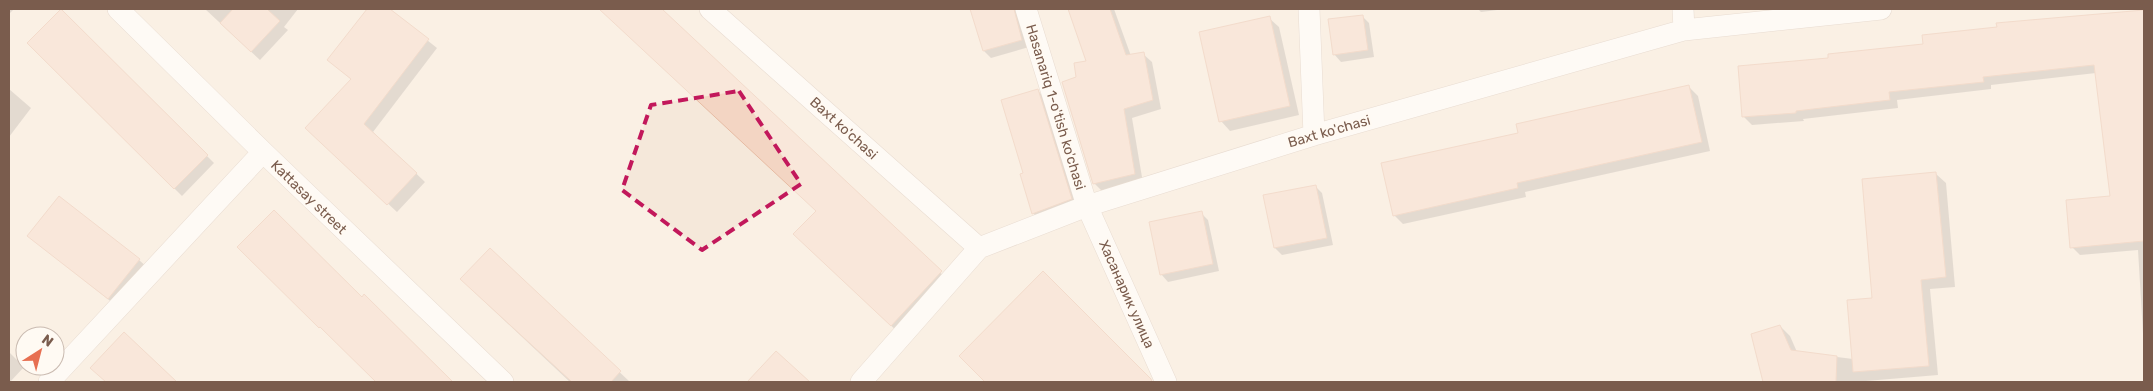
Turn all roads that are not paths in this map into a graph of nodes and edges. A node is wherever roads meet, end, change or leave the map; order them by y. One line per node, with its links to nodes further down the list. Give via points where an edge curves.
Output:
1 (118, 9): 9 (street, Kattasay street)
2 (710, 9): 11 (street, Baxt ko'chasi)
3 (1026, 9): 10 (street, Hasanariq 1-o'tish ko'chasi)
4 (1309, 9): 8 (street)
5 (1682, 9): 7 (street)
6 (1881, 9): 7 (street, Baxt ko'chasi)
7 (1684, 30): 8 (street, Baxt ko'chasi)
8 (1314, 135): 10 (street, Baxt ko'chasi)
9 (263, 152): 12 (street); 13 (street, Kattasay street)
10 (1087, 206): 11 (street, Baxt ko'chasi); 15 (street, Хасанарик улица)
11 (979, 248): 14 (street, Baxt ko'chasi)
12 (52, 381)
13 (503, 382)
14 (861, 382)
15 (1166, 382)

